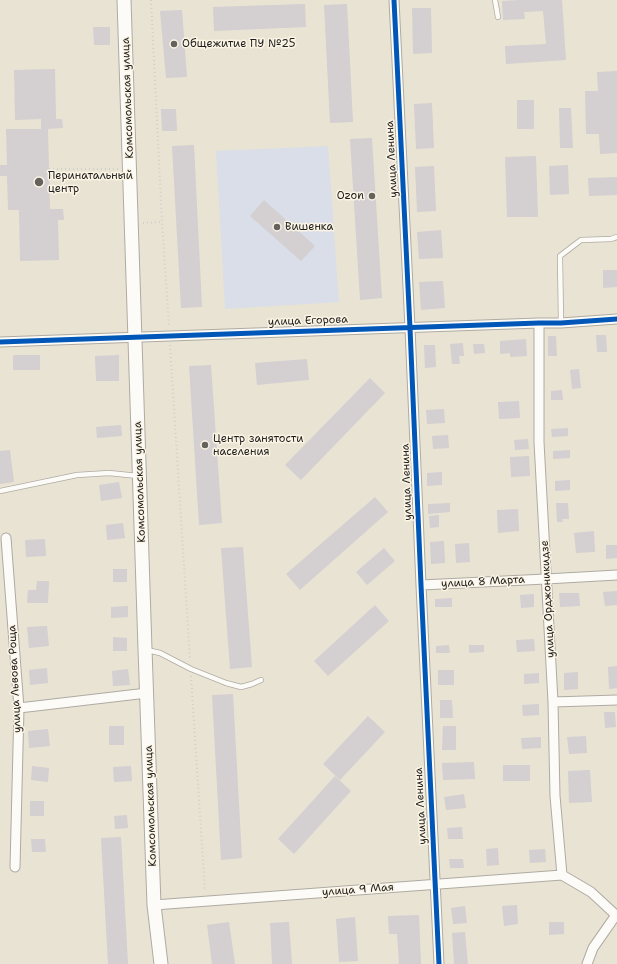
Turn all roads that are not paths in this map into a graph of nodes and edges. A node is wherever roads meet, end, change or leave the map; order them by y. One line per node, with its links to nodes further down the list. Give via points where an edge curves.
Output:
1 (124, 0): 10 (main road, Комсомольская улица)
2 (394, 0): 9 (street, улица Ленина)
3 (495, 0): 4 (lane)
4 (498, 17)
5 (617, 236): 8 (lane, via 611,239 581,240 560,256)
6 (617, 319): 8 (street, улица Егорова)
7 (539, 323): 8 (street, улица Егорова); 9 (street, улица Егорова); 16 (street, улица Орджоникидзе, via 539,442)
8 (562, 323)
9 (410, 328): 10 (street, улица Егорова); 17 (street, улица Ленина)
10 (135, 336): 11 (street, улица Егорова); 12 (main road, Комсомольская улица)
11 (0, 342)
12 (140, 476): 13 (lane, via 109,473 77,475); 18 (main road, Комсомольская улица)
13 (0, 491)
14 (6, 538): 23 (street, улица Львова Роща)
15 (617, 574): 16 (street, улица 8 Марта)
16 (546, 579): 17 (street, улица 8 Марта); 22 (street, улица Орджоникидзе)
17 (421, 585): 26 (street, улица Ленина)
18 (145, 649): 19 (lane, via 160,653 226,683 241,687); 20 (main road, Комсомольская улица)
19 (261, 680)
20 (147, 693): 23 (street); 27 (main road, Комсомольская улица)
21 (617, 700): 22 (street)
22 (553, 702): 25 (street, улица Орджоникидзе, via 555,796)
23 (19, 708): 24 (street, улица Львова Роща)
24 (15, 867)
25 (562, 875): 26 (street, улица 9 Мая); 28 (street, via 591,892)
26 (434, 884): 27 (street, улица 9 Мая); 30 (street, улица Ленина)
27 (154, 905): 29 (main road, Комсомольская улица)
28 (616, 915): 31 (street, via 593,948)
29 (161, 964)
30 (439, 964)
31 (587, 964)

